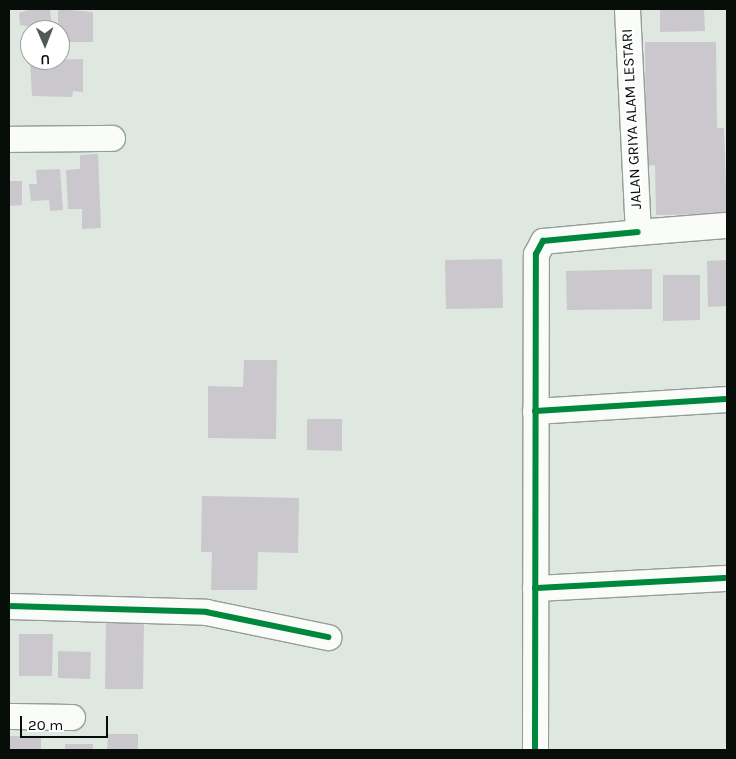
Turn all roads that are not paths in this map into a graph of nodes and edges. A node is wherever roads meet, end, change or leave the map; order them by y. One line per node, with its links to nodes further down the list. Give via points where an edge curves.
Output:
1 (627, 9): 5 (street, JALAN GRIYA ALAM LESTARI)
2 (112, 138): 3 (street)
3 (9, 139)
4 (725, 225): 5 (street)
5 (638, 232): 7 (street, via 543,241 537,246)
6 (727, 399): 7 (street)
7 (535, 411): 9 (street)
8 (726, 578): 9 (street)
9 (535, 588): 14 (street)
10 (9, 606): 11 (street, via 206,612)
11 (328, 636)
12 (9, 716): 13 (street)
13 (72, 717)
14 (535, 750)

